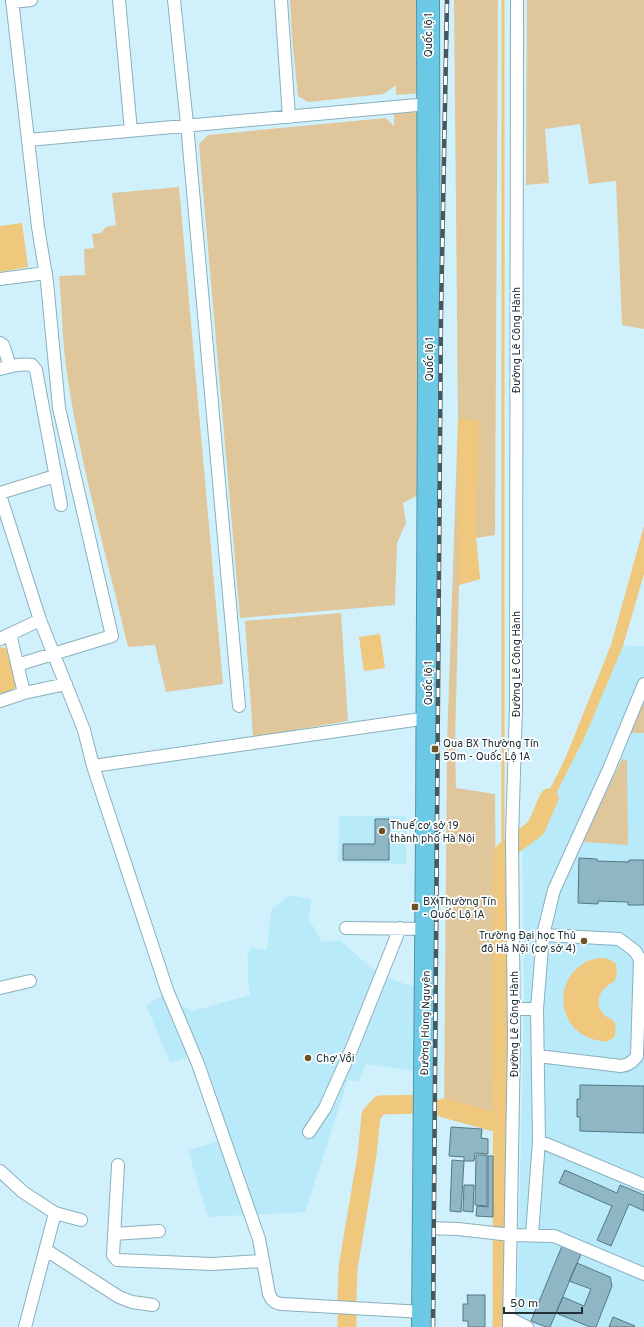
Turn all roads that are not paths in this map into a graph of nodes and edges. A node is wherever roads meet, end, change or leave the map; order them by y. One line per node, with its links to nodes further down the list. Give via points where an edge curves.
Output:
1 (31, 0): 7 (street)
2 (119, 0): 11 (street)
3 (174, 0): 10 (street)
4 (281, 0): 9 (street)
5 (428, 0): 8 (highway, Quốc lộ 1)
6 (517, 0): 38 (street, Đường Lê Công Hành, via 516,691 512,838)
7 (12, 1): 12 (street)
8 (428, 104): 9 (street); 30 (highway, Quốc lộ 1)
9 (289, 117): 10 (street)
10 (187, 126): 11 (street); 29 (street)
11 (131, 131): 12 (street)
12 (28, 140): 13 (street)
13 (46, 273): 14 (street); 23 (street, via 59,408 112,636)
14 (0, 279)
15 (0, 343): 16 (street, via 3,345)
16 (5, 367): 17 (street, via 32,365 36,370)
17 (55, 476): 18 (street); 19 (street)
18 (0, 494): 20 (street)
19 (61, 505)
20 (3, 514): 21 (street)
21 (40, 620): 22 (street); 23 (street)
22 (5, 637): 24 (street)
23 (54, 654): 24 (street); 25 (street)
24 (17, 665): 27 (street)
25 (66, 684): 27 (street); 31 (street, via 84,730)
26 (644, 684): 35 (street, via 609,770 554,890)
27 (24, 693): 28 (street)
28 (0, 701)
29 (239, 706)
30 (428, 718): 31 (street); 34 (highway, Đường Hùng Nguyên)
31 (93, 766): 54 (street, via 167,990 198,1064 259,1239)
32 (346, 928): 33 (street)
33 (400, 928): 34 (street); 41 (street, via 350,1055 325,1108)
34 (426, 929): 48 (highway, Đường Hùng Nguyên)
35 (543, 935): 39 (street); 40 (street, via 619,939 635,951 640,958 637,1056 627,1065 621,1066)
36 (30, 981): 37 (street)
37 (0, 988)
38 (514, 1009): 39 (street); 51 (street, Đường Lê Công Hành, via 513,1133)
39 (537, 1009): 40 (street)
40 (538, 1056): 42 (street)
41 (309, 1132)
42 (539, 1141): 45 (street); 52 (street)
43 (118, 1165): 50 (street)
44 (0, 1171): 46 (street, via 23,1192)
45 (644, 1185)
46 (55, 1213): 47 (street); 53 (street)
47 (81, 1220)
48 (424, 1228): 51 (street); 57 (highway, Đường Hùng Nguyên)
49 (159, 1231): 50 (street)
50 (114, 1234): 54 (street, via 113,1256 118,1260 212,1264)
51 (508, 1235): 52 (street); 58 (street, Đường Lê Công Hành)
52 (532, 1235): 55 (street, via 554,1236)
53 (46, 1250): 56 (street, via 119,1297); 59 (street)
54 (262, 1261): 57 (street, via 268,1294 276,1303)
55 (644, 1274)
56 (153, 1305)
57 (423, 1320)
58 (509, 1323): 60 (street)
59 (25, 1327)
60 (527, 1327)

